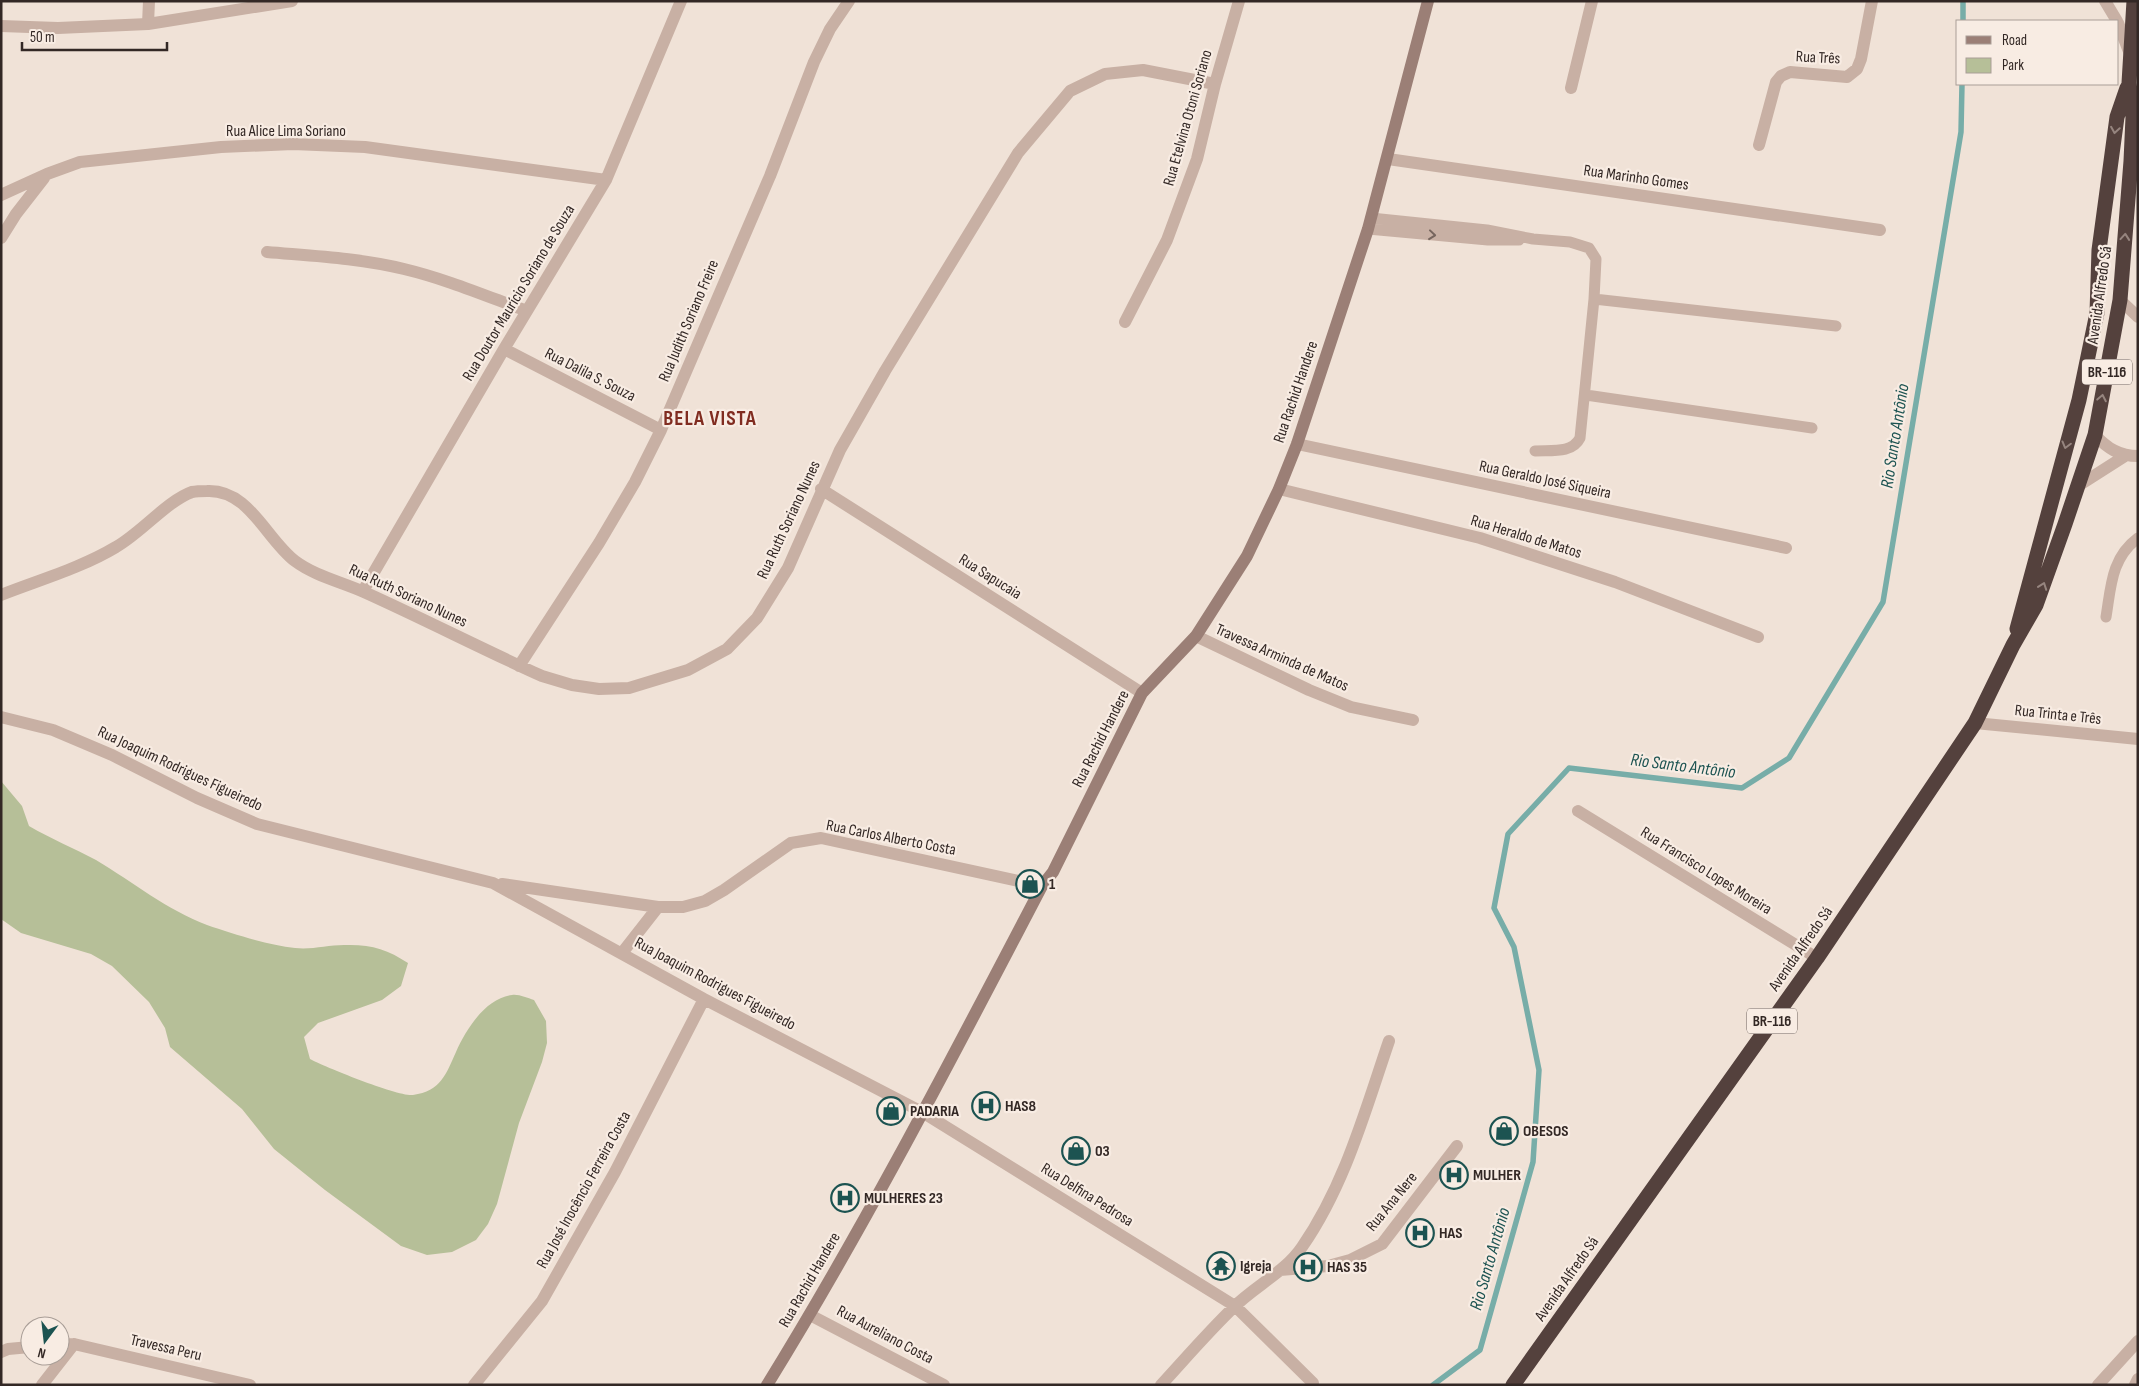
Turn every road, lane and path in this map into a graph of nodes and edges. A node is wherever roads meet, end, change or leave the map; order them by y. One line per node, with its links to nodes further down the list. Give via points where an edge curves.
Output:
1 (149, 1): 12 (street)
2 (292, 1): 12 (street)
3 (680, 1): 22 (street, Rua Doutor Maurício Soriano de Souza)
4 (849, 1): 38 (street, Rua Judith Soriano Freire, via 830,29 814,62 770,176)
5 (1238, 1): 17 (street, Rua Etelvina Otoni Soriano)
6 (1428, 1): 20 (street, Rua Rachid Handere)
7 (1592, 1): 18 (street)
8 (1872, 1): 19 (street, Rua Três, via 1857,68 1847,77 1790,72 1781,76 1776,82)
9 (2105, 1): 11 (street)
10 (2134, 1): 15 (highway, Avenida Alfredo Sá / BR-116)
11 (2116, 20)
12 (148, 24): 13 (street, via 58,28)
13 (1, 26)
14 (2119, 27): 15 (street)
15 (2131, 56): 16 (highway, Avenida Alfredo Sá / BR-116)
16 (2129, 83): 29 (highway, Avenida Alfredo Sá / BR-116, one-way to 16, via 2133,117); 36 (highway, Avenida Alfredo Sá / BR-116, one-way to 36, via 2117,117 2099,250 2096,313)
17 (1215, 84): 32 (street, Rua Etelvina Otoni Soriano, via 1197,159 1167,240); 44 (street, Rua Ruth Soriano Nunes, via 1143,70 1105,74 1070,91 1018,153 885,371)
18 (1571, 88)
19 (1759, 146)
20 (1388, 159): 24 (street, Rua Rachid Handere); 25 (street, Rua Marinho Gomes)
21 (47, 174): 22 (street, Rua Alice Lima Soriano, via 80,162 126,156 293,144 364,148); 23 (street, Rua Alice Lima Soriano); 26 (street)
22 (606, 180): 30 (street, Rua Doutor Maurício Soriano de Souza)
23 (1, 196)
24 (1369, 224): 28 (lane, via 1488,230 1570,242 1589,248 1596,259); 40 (street, Rua Rachid Handere)
25 (1880, 230)
26 (1, 238)
27 (267, 252): 30 (street, via 366,261 405,269)
28 (1594, 299): 33 (lane); 35 (lane)
29 (2120, 300): 31 (street); 39 (highway, Avenida Alfredo Sá / BR-116, one-way to 29)
30 (527, 311): 34 (street, Rua Doutor Maurício Soriano de Souza)
31 (2138, 317)
32 (1125, 322)
33 (1836, 326)
34 (504, 349): 38 (street, Rua Dalila S. Souza); 48 (street, Rua Doutor Maurício Soriano de Souza)
35 (1586, 395): 37 (lane); 41 (lane, via 1580,438 1576,445 1567,450)
36 (2079, 400): 39 (highway); 53 (highway, Avenida Alfredo Sá / BR-116, one-way to 53)
37 (1812, 428)
38 (661, 430): 54 (street, Rua Judith Soriano Freire, via 603,536)
39 (2095, 435): 42 (street, via 2109,448); 43 (highway, Avenida Alfredo Sá / BR-116)
40 (1296, 444): 45 (street, Rua Rachid Handere); 47 (street, Rua Geraldo José Siqueira)
41 (1535, 451)
42 (2134, 456): 43 (street)
43 (2078, 486): 53 (highway, Avenida Alfredo Sá / BR-116, one-way to 43, via 2036,605)
44 (821, 489): 54 (street, Rua Ruth Soriano Nunes, via 788,568 757,618 727,649 688,670 629,688 599,689 572,685); 55 (street, Rua Sapucaia)
45 (1279, 489): 51 (street, Rua Rachid Handere, via 1247,556); 52 (street, Rua Heraldo de Matos, via 1480,538 1614,582)
46 (2138, 538): 50 (lane, via 2123,551 2118,561)
47 (1786, 548)
48 (363, 591): 49 (street, Rua Ruth Soriano Nunes, via 296,562 248,508 234,496 216,491 193,492 174,502 116,548); 54 (street, Rua Ruth Soriano Nunes)
49 (1, 595)
50 (2106, 617)
51 (1196, 636): 55 (street, Rua Rachid Handere); 57 (street, Travessa Arminda de Matos, via 1351,707)
52 (1758, 637)
53 (2013, 645): 58 (highway, Avenida Alfredo Sá / BR-116)
54 (519, 666)
55 (1142, 693): 62 (street, Rua Rachid Handere)
56 (1, 717): 61 (street, Rua Joaquim Rodrigues Figueiredo, via 53,730 257,824)
57 (1413, 720)
58 (1975, 723): 59 (street, Rua Trinta e Três); 65 (highway, Avenida Alfredo Sá / BR-116)
59 (2138, 739)
60 (1578, 811): 65 (street, Rua Francisco Lopes Moreira)
61 (493, 883): 63 (street, Rua Joaquim Rodrigues Figueiredo); 64 (street, Rua Joaquim Rodrigues Figueiredo)
62 (1042, 886): 63 (street, Rua Carlos Alberto Costa, via 821,838 791,843 704,901 683,907); 68 (street, Rua Rachid Handere)
63 (658, 907): 64 (street)
64 (622, 953): 66 (street, Rua Joaquim Rodrigues Figueiredo)
65 (1817, 958): 86 (highway, Avenida Alfredo Sá / BR-116)
66 (704, 999): 68 (street, Rua Joaquim Rodrigues Figueiredo); 82 (street, Rua José Inocêncio Ferreira Costa, via 615,1172 542,1301)
67 (1389, 1041): 70 (street, via 1328,1206 1301,1249)
68 (922, 1112): 71 (street, Rua Delfina Pedrosa); 72 (street, Rua Rachid Handere)
69 (1457, 1146): 70 (street, Rua Ana Nere, via 1382,1244 1350,1260 1328,1266)
70 (1280, 1270): 71 (street)
71 (1235, 1306): 79 (street, Rua Delfina Pedrosa); 85 (street)
72 (810, 1315): 83 (street, Rua Rachid Handere); 84 (street, Rua Aureliano Costa)
73 (2138, 1341): 87 (street)
74 (70, 1344): 75 (street, Travessa Peru)
75 (74, 1344): 80 (street); 81 (street, Travessa Peru)
76 (20, 1348): 77 (street)
77 (1, 1352)
78 (2138, 1379): 88 (street)
79 (1313, 1383)
80 (42, 1385)
81 (250, 1385)
82 (474, 1385)
83 (767, 1385)
84 (944, 1385)
85 (1161, 1385)
86 (1513, 1385)
87 (2098, 1385)
88 (2135, 1385)

